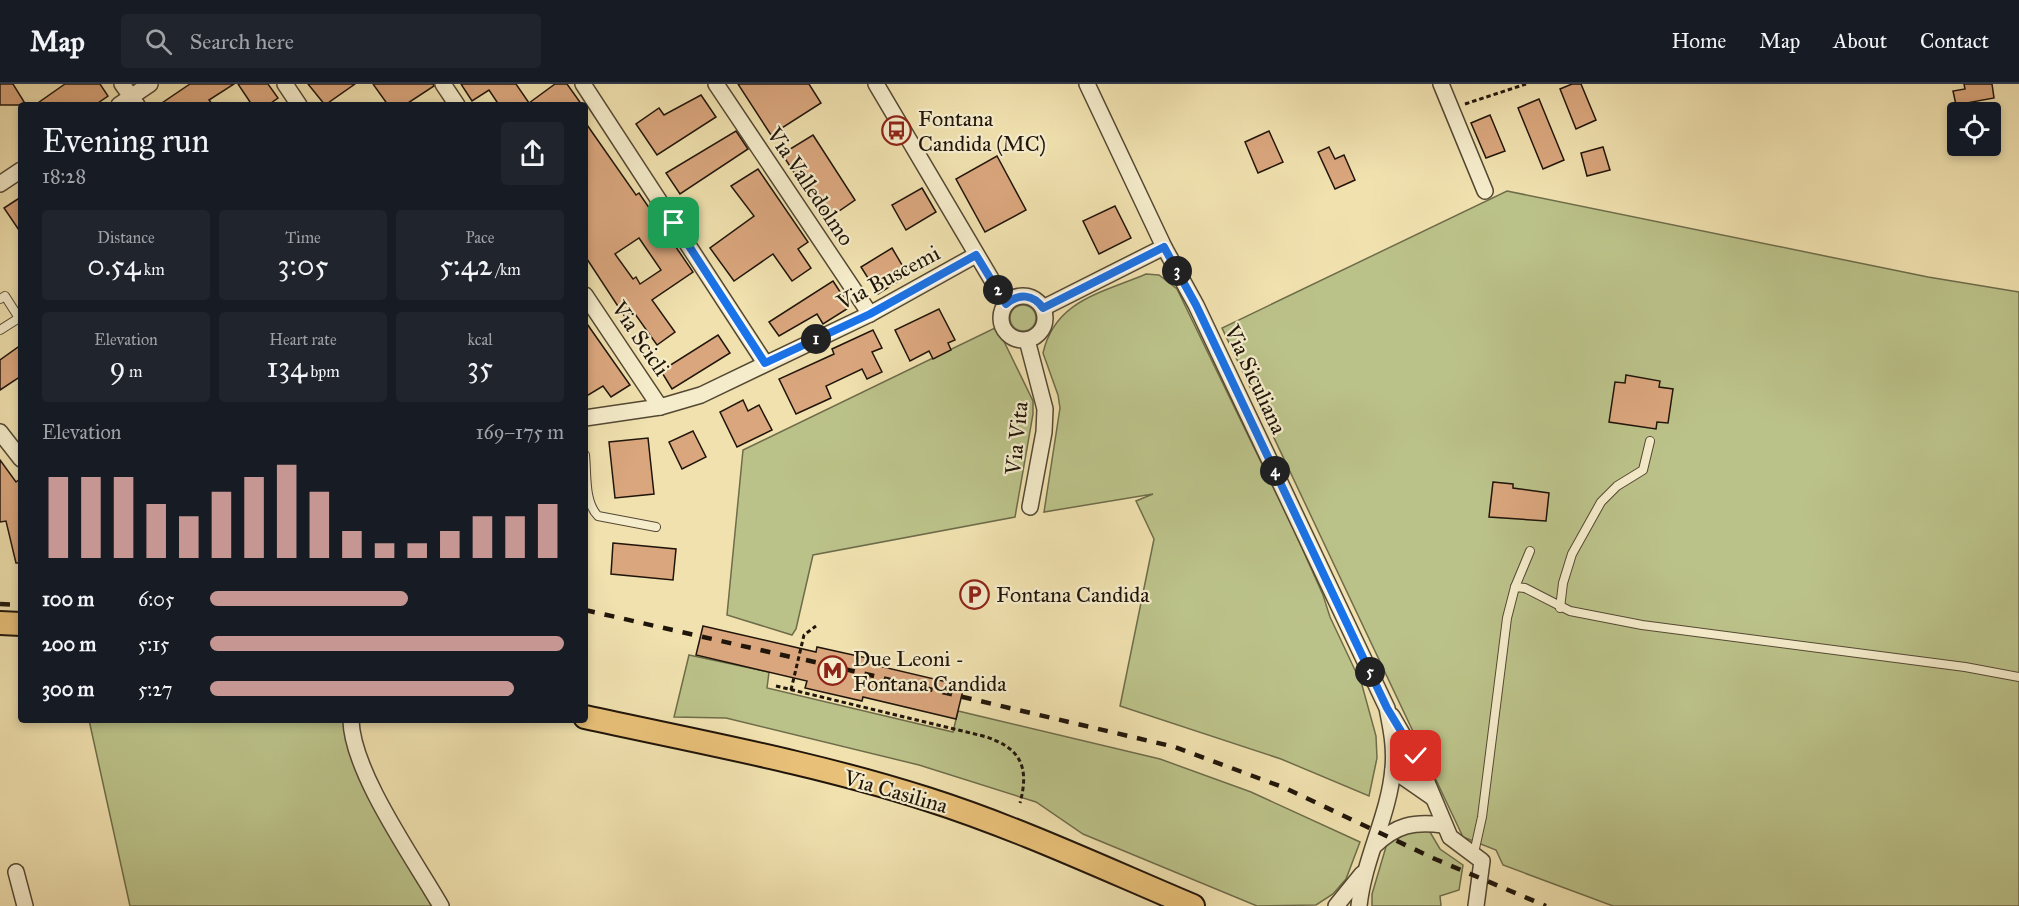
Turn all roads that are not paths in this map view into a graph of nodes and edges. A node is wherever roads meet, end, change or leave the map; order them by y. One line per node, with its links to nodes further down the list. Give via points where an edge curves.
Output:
1 (150, 84): 9 (street)
2 (285, 84): 10 (street)
3 (443, 84): 11 (street)
4 (583, 84): 26 (street)
5 (716, 84): 21 (street, Via Valledolmo)
6 (876, 84): 16 (street)
7 (1087, 84): 15 (street, Via Siculiana)
8 (1441, 84): 14 (street)
9 (127, 98)
10 (297, 102)
11 (455, 102)
12 (18, 172): 13 (street)
13 (0, 184)
14 (1485, 191)
15 (1164, 247): 20 (street); 41 (street, Via Siculiana, via 1196,305)
16 (976, 255): 19 (street); 21 (street, Via Buscemi)
17 (0, 299): 22 (lane, via 5,296)
18 (588, 299): 27 (street, Via Scicli)
19 (1006, 304): 20 (street, via 1026,296); 25 (street, via 1003,328 1012,337)
20 (1043, 308): 25 (street, via 1044,327)
21 (870, 314): 26 (street, Via Buscemi)
22 (18, 316)
23 (18, 319): 24 (lane)
24 (0, 330)
25 (1028, 340): 33 (street, Via Vita, via 1045,416)
26 (765, 363): 27 (street, Via Buscemi, via 701,395)
27 (660, 407): 28 (street, Via Buscemi)
28 (588, 418)
29 (0, 432): 31 (street)
30 (1650, 441): 37 (lane, via 1642,470 1610,491 1575,549 1566,572)
31 (18, 455)
32 (588, 484): 34 (lane, via 590,503 598,516)
33 (1030, 507)
34 (656, 527)
35 (1530, 551): 36 (lane)
36 (1515, 587): 37 (lane, via 1525,588); 48 (lane, via 1507,618)
37 (1560, 608): 40 (lane, via 1666,630)
38 (0, 623): 39 (main road)
39 (18, 624)
40 (2019, 677)
41 (1387, 708): 44 (street, Via Siculiana); 45 (street, via 1416,756)
42 (588, 718): 54 (main road, Via Casilina, via 825,771 921,797 1027,836)
43 (351, 723): 53 (street, via 353,742 363,769)
44 (1393, 770): 45 (street); 47 (street, Via Siculiana)
45 (1432, 797): 46 (street)
46 (1443, 825): 47 (street, via 1405,825); 48 (street, via 1454,842)
47 (1372, 848): 49 (street, Via Siculiana)
48 (1474, 853): 56 (street, via 1483,864)
49 (1365, 869): 51 (street); 55 (street)
50 (16, 872): 52 (street)
51 (1339, 905)
52 (25, 906)
53 (441, 906)
54 (1193, 906)
55 (1359, 906)
56 (1476, 906)

